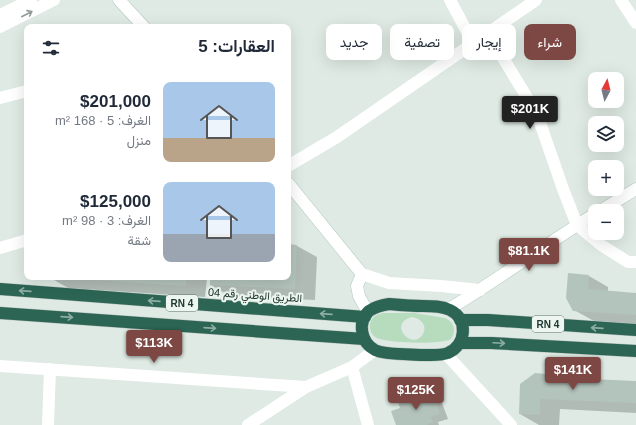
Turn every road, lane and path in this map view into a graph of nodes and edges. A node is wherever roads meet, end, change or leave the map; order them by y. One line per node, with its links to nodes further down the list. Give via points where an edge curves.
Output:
1 (31, 0): 7 (street)
2 (54, 0): 12 (street, one-way to 2)
3 (119, 0): 9 (street)
4 (450, 0): 10 (street)
5 (536, 0): 11 (street)
6 (621, 0): 8 (street)
7 (0, 15)
8 (636, 23)
9 (141, 24)
10 (463, 24)
11 (501, 24)
12 (0, 27)
13 (462, 51): 17 (street, via 337,137)
14 (504, 60): 22 (street, via 537,114)
15 (24, 92): 16 (street)
16 (0, 98)
17 (291, 164)
18 (291, 186): 26 (street)
19 (636, 189): 20 (street)
20 (611, 204)
21 (588, 218): 22 (street)
22 (577, 225): 25 (street, via 601,245 628,262); 28 (street)
23 (24, 241): 24 (street)
24 (0, 248)
25 (636, 262)
26 (362, 274): 28 (street, via 389,283); 31 (street, via 357,286)
27 (0, 289): 31 (highway, الطريق الوطني رقم 04 / RN 4, one-way to 27)
28 (480, 290): 29 (street)
29 (449, 309): 31 (highway, الطريق الوطني رقم 04 / RN 4, via 389,304 379,306); 32 (highway, via 456,313)
30 (0, 313): 34 (highway, RN 4, one-way to 34)
31 (367, 314): 34 (highway, via 362,326)
32 (460, 320): 33 (highway, RN 4, one-way to 32); 35 (highway, via 463,334)
33 (636, 330)
34 (364, 339): 36 (highway)
35 (460, 343): 37 (highway, RN 4, one-way to 37); 38 (highway)
36 (375, 350): 38 (highway, via 386,353); 40 (street)
37 (636, 351)
38 (446, 354): 46 (street)
39 (0, 366): 41 (street)
40 (352, 367): 42 (street); 45 (street)
41 (50, 369): 42 (street); 43 (street)
42 (306, 387): 44 (street)
43 (48, 425)
44 (248, 425)
45 (368, 425)
46 (511, 425)

